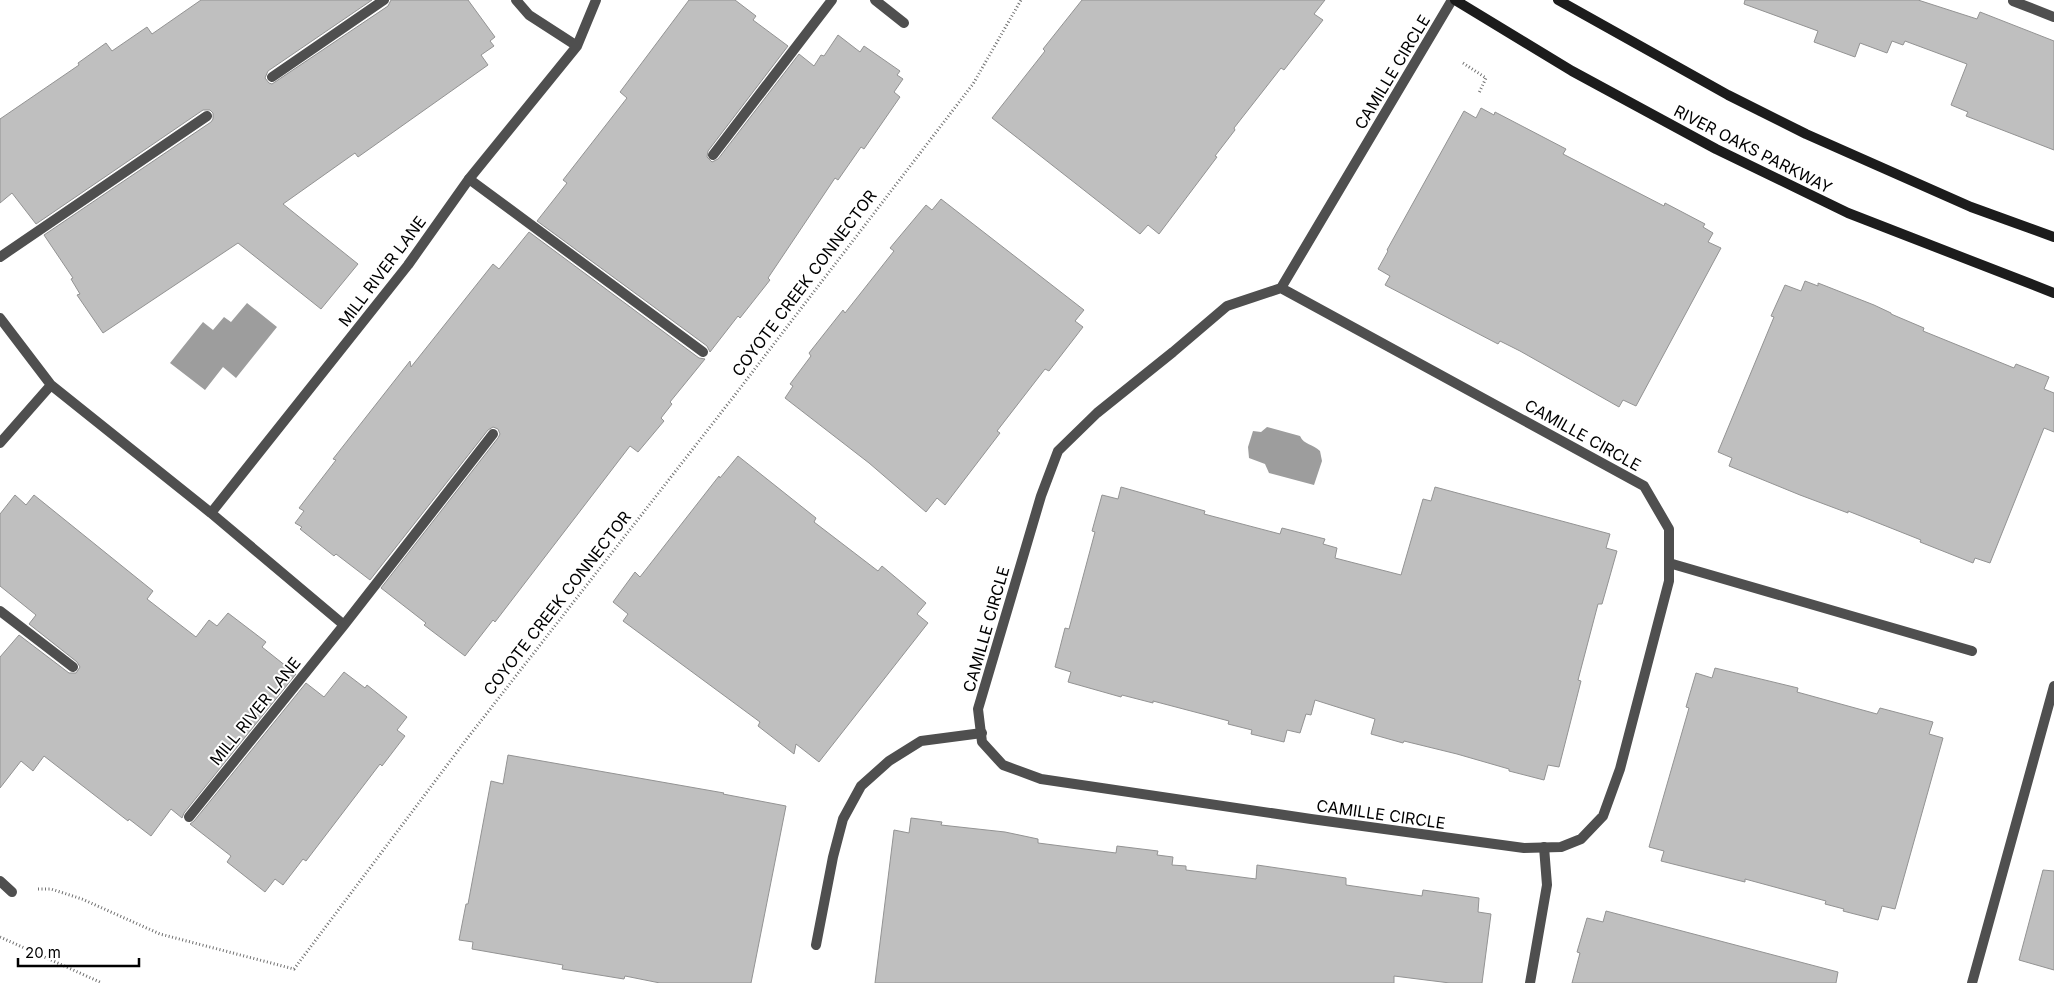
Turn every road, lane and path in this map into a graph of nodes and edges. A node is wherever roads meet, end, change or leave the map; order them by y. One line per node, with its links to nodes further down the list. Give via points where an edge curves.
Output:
1 (384, 0): 14 (street)
2 (516, 0): 12 (street, via 529,16)
3 (596, 0): 12 (street, MILL RIVER LANE)
4 (874, 0): 11 (street)
5 (1021, 0): 39 (path, COYOTE CREEK CONNECTOR, via 973,84 466,740 294,969 160,934 82,899 52,890)
6 (1453, 0): 21 (street, CAMILLE CIRCLE); 22 (street, RIVER OAKS PARKWAY, via 1572,71 1716,149 1848,213)
7 (1558, 0): 19 (street, via 1728,95 1806,134 1971,207)
8 (828, 1): 17 (street)
9 (2013, 1): 10 (street)
10 (2054, 17)
11 (904, 23)
12 (576, 46): 18 (street, MILL RIVER LANE)
13 (1463, 63): 15 (path, via 1486,78)
14 (272, 77)
15 (1479, 93)
16 (207, 116): 20 (street)
17 (713, 155)
18 (469, 179): 24 (street); 28 (street, MILL RIVER LANE, via 408,265)
19 (2054, 236)
20 (0, 257)
21 (1280, 288): 29 (street, CAMILLE CIRCLE, via 1644,486 1669,529); 35 (street, CAMILLE CIRCLE, via 1227,306 1097,413 1058,451 1041,496 978,709)
22 (2054, 292)
23 (0, 318): 25 (street)
24 (703, 352)
25 (51, 385): 27 (street); 28 (street)
26 (493, 434): 31 (street, MILL RIVER LANE)
27 (0, 443)
28 (211, 513): 31 (street)
29 (1668, 562): 32 (street); 37 (street, CAMILLE CIRCLE, via 1669,581 1620,769 1603,816 1581,839 1561,847)
30 (0, 611): 33 (street)
31 (344, 625): 36 (street, MILL RIVER LANE)
32 (1972, 651)
33 (73, 667)
34 (2054, 686): 44 (street)
35 (982, 733): 37 (street, CAMILLE CIRCLE, via 982,742 1003,765 1042,779 1311,820 1524,848); 41 (street, via 921,741 889,761 861,786 843,818)
36 (189, 817)
37 (1544, 847): 43 (street, via 1547,885)
38 (0, 881): 39 (street)
39 (12, 892)
40 (0, 936): 42 (path)
41 (816, 945)
42 (102, 983)
43 (1530, 983)
44 (1972, 983)

